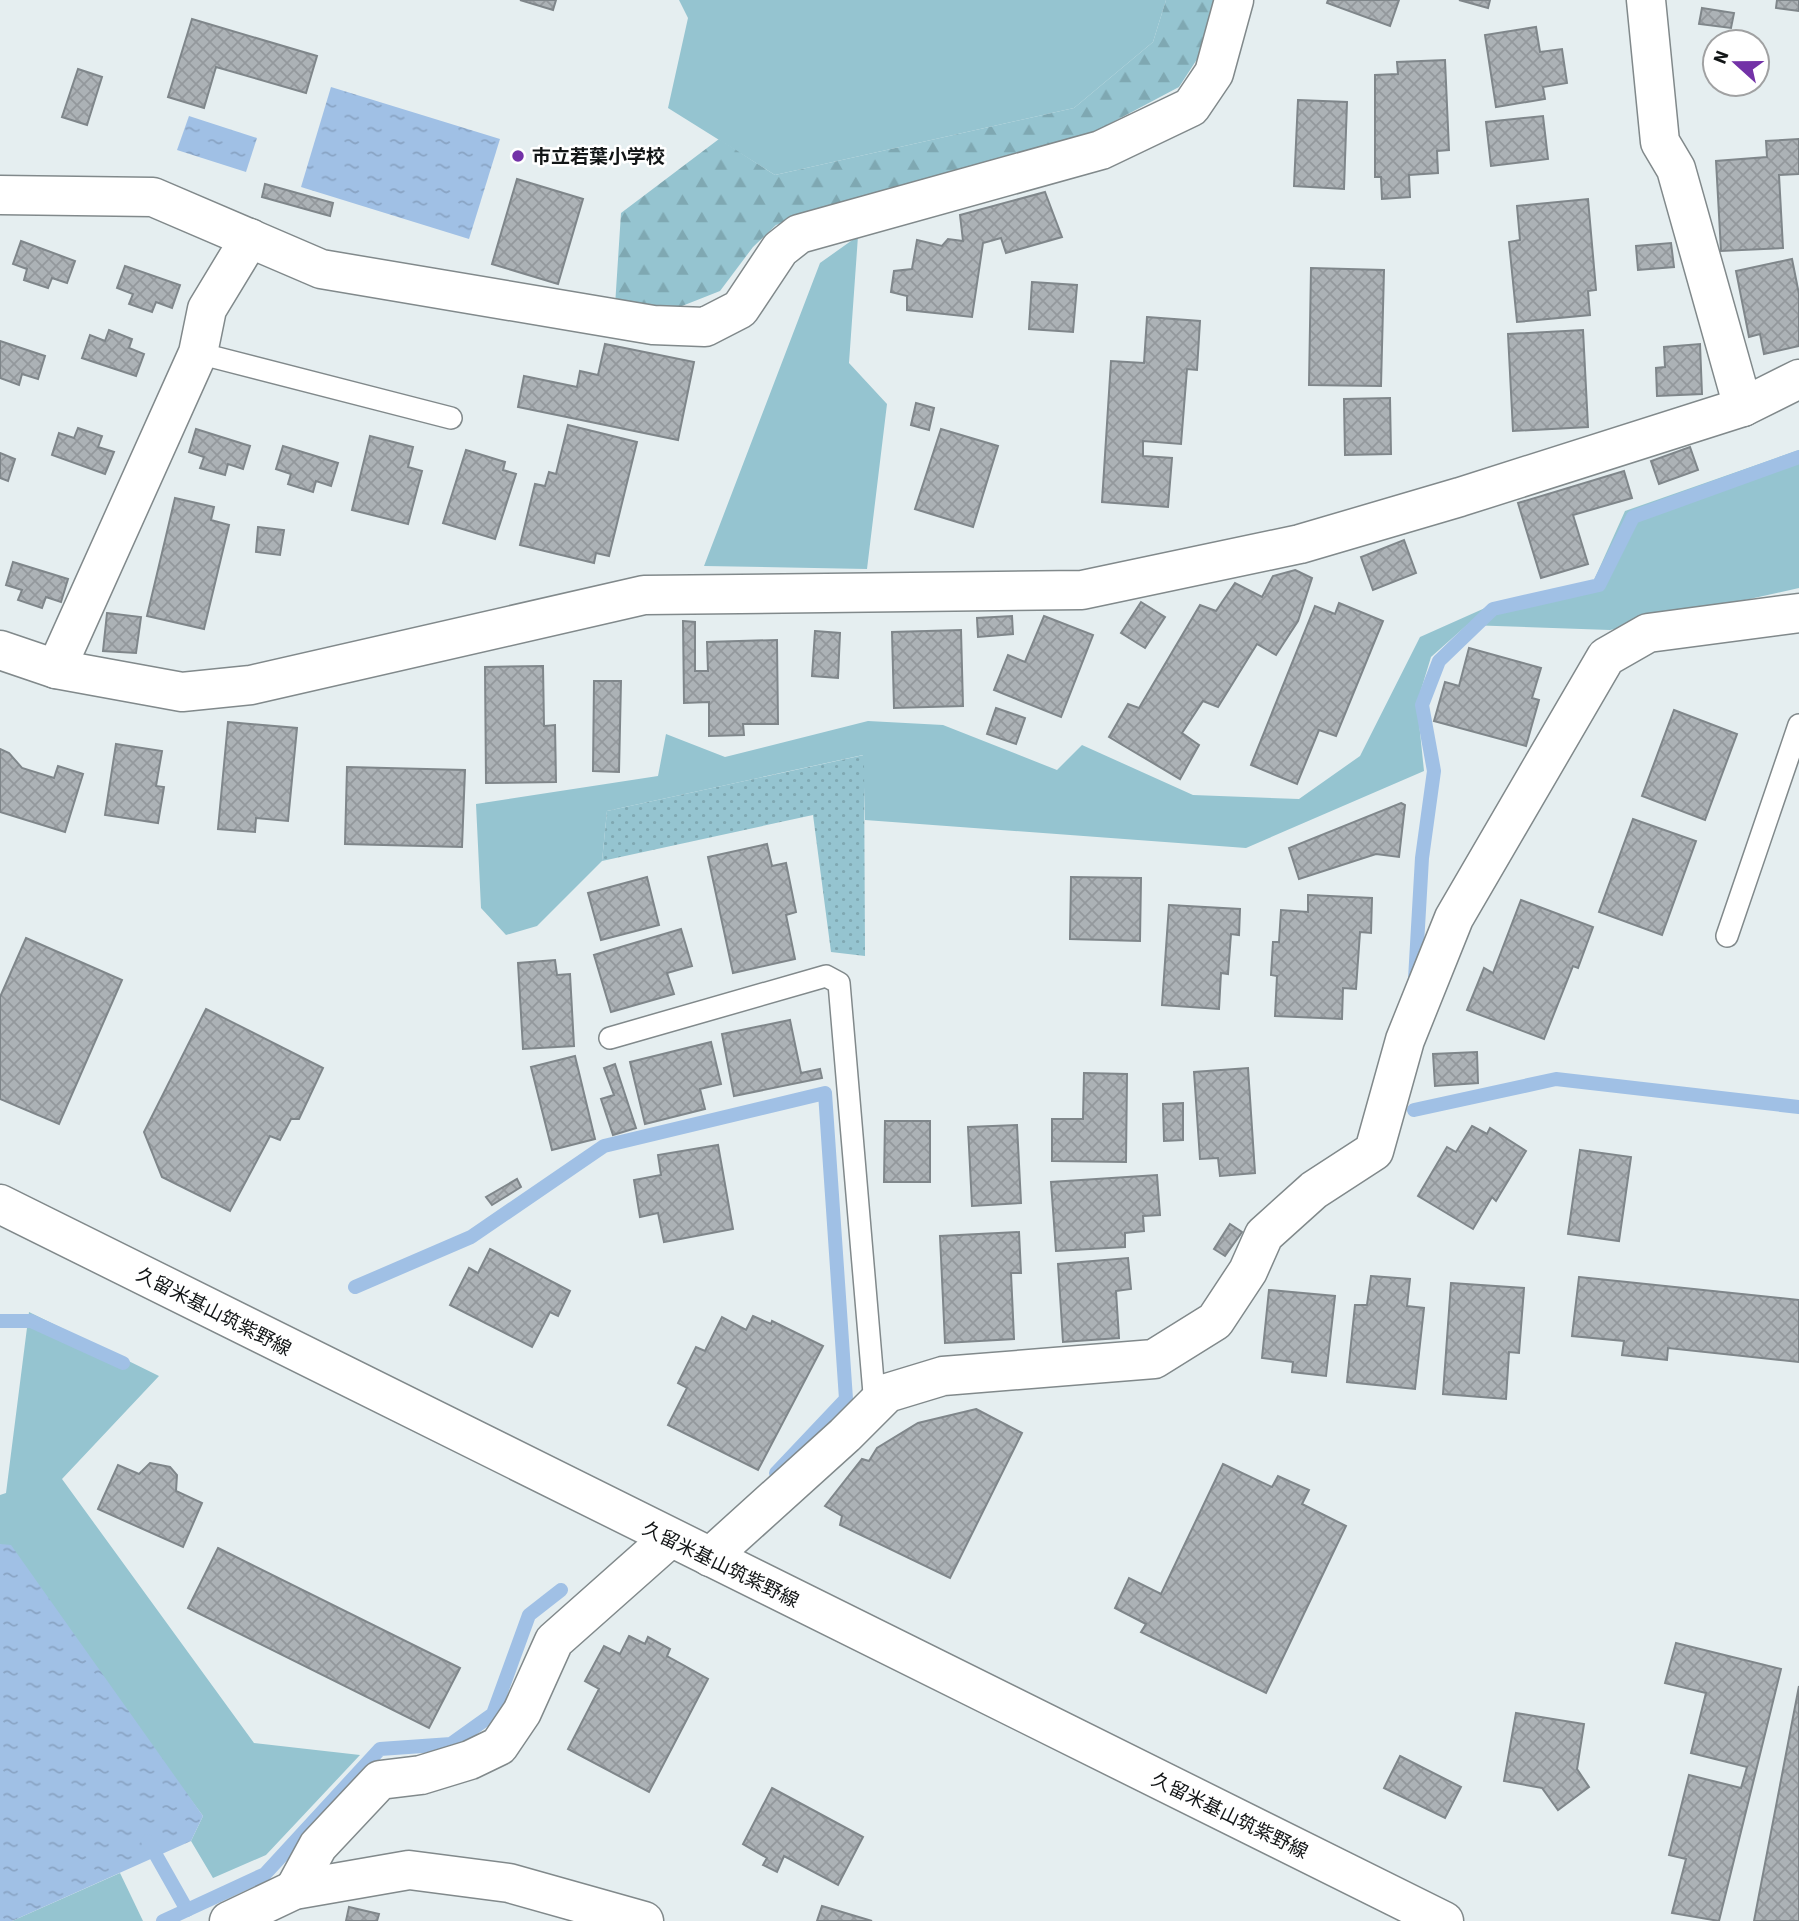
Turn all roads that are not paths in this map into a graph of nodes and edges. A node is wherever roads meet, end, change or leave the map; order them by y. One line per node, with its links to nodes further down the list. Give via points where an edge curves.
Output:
1 (1234, 0): 4 (street, via 1214,73 1191,107 1101,150 799,234 780,249 740,309 705,327 653,325 321,269)
2 (1646, 0): 7 (street, via 1660,142 1676,169)
3 (0, 195): 4 (street, via 153,197)
4 (250, 238): 5 (street, via 207,309)
5 (198, 352): 8 (lane); 11 (street)
6 (1799, 379): 7 (street)
7 (1743, 407): 11 (street, via 1300,544 1082,590 644,595 251,685 181,692)
8 (451, 418)
9 (1798, 615): 16 (street, via 1648,633 1606,657 1454,918 1405,1040 1374,1151 1314,1190 1264,1234 1248,1271 1215,1321 1154,1359 943,1376 887,1393)
10 (0, 650): 11 (street)
11 (56, 670)
12 (1799, 725): 13 (lane)
13 (1727, 936)
14 (610, 1038): 16 (lane, via 826,976 839,982)
15 (0, 1205): 17 (street, 久留米基山筑紫野線)
16 (875, 1405): 18 (street)
17 (668, 1539): 18 (street, 久留米基山筑紫野線); 19 (street, via 554,1641 522,1712 499,1746 421,1775 380,1780 318,1846)
18 (710, 1558): 22 (street, 久留米基山筑紫野線)
19 (294, 1890): 20 (street); 21 (street, via 409,1870 509,1883)
20 (229, 1921)
21 (644, 1921)
22 (1444, 1921)

